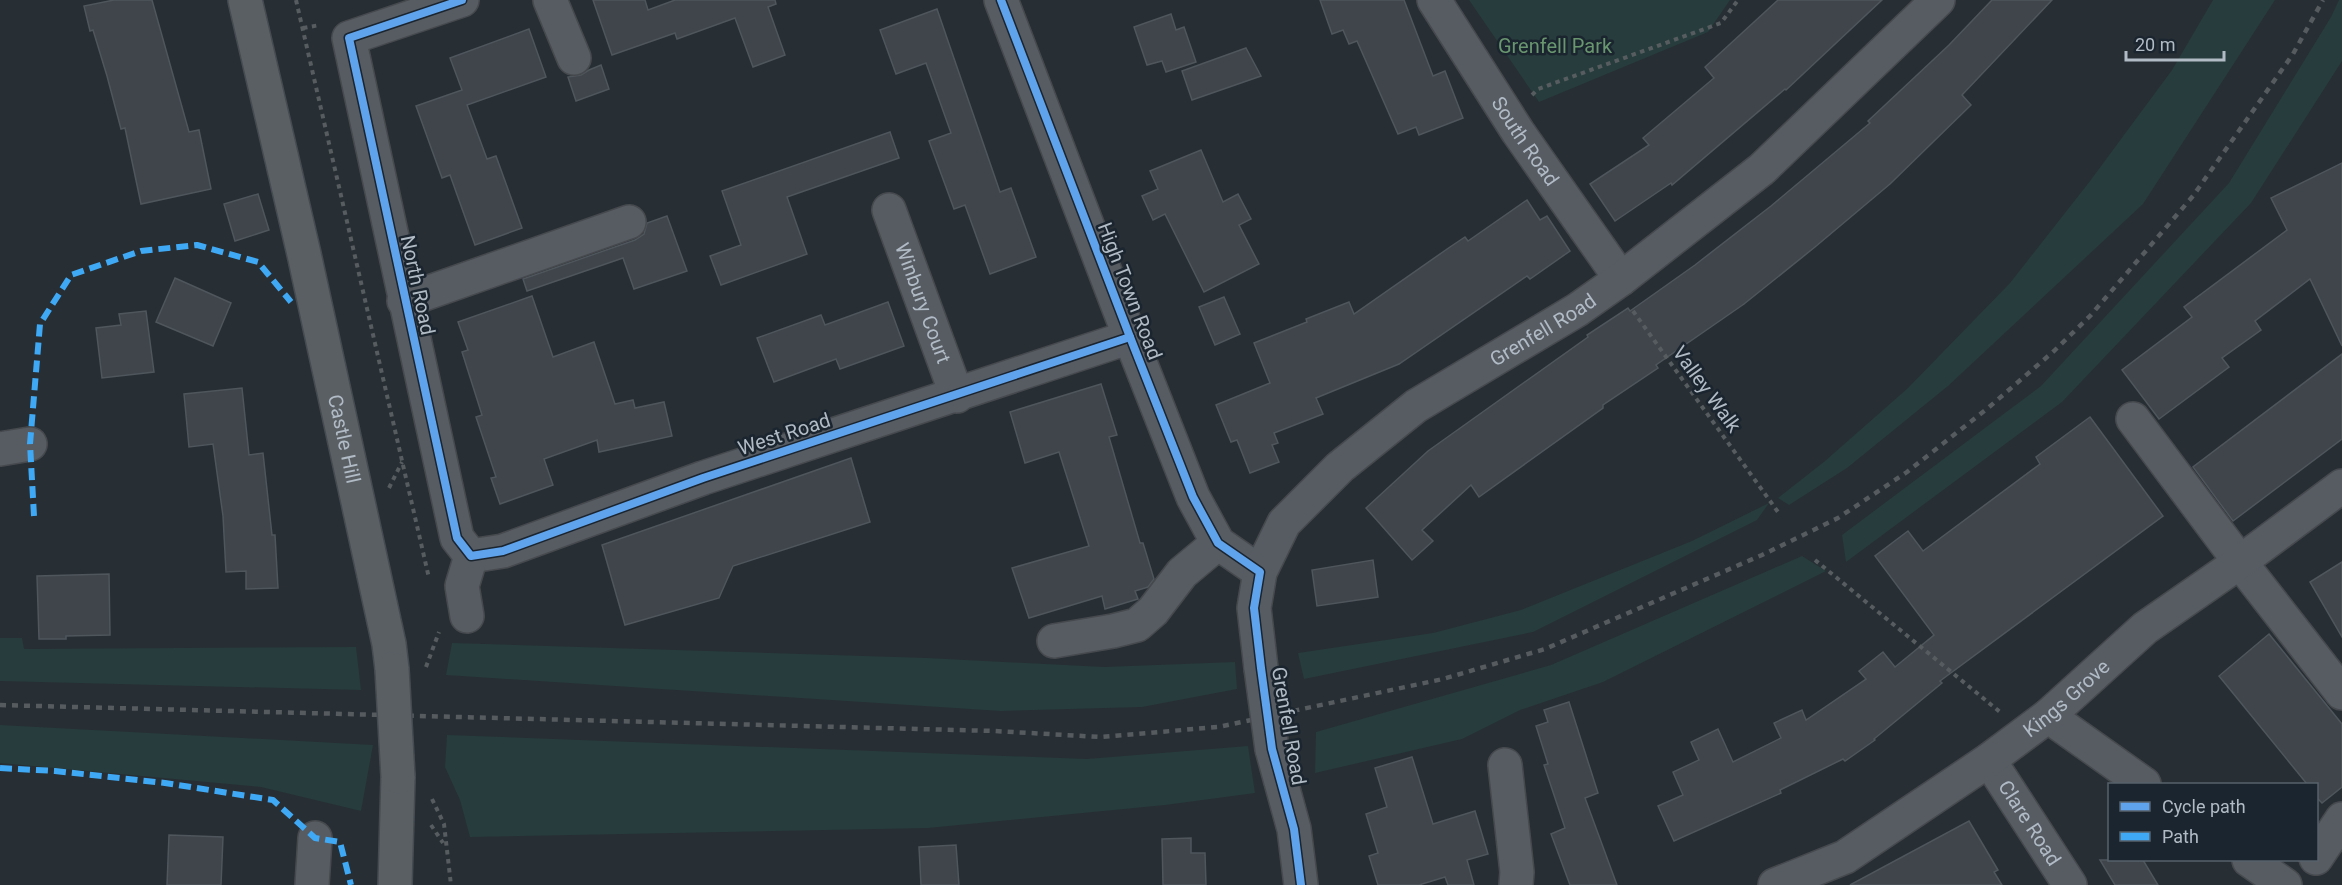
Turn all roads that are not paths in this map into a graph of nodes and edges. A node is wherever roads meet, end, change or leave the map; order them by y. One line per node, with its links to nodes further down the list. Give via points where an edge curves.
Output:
1 (245, 0): 33 (main road, Castle Hill, bridge, via 389,644 408,671 398,777)
2 (462, 0): 11 (street, North Road, via 349,38)
3 (550, 0): 7 (street)
4 (1001, 0): 12 (street, High Town Road)
5 (1434, 0): 10 (street, South Road, via 1518,132)
6 (1938, 0): 10 (street, Grenfell Road, via 1762,169)
7 (574, 58)
8 (889, 210): 13 (street, Winbury Court)
9 (629, 222): 11 (street)
10 (1621, 279): 19 (street, Grenfell Road, via 1577,310 1416,406 1340,467 1284,523)
11 (404, 301): 17 (street, North Road)
12 (1130, 337): 13 (street, West Road); 16 (street, High Town Road, via 1193,497)
13 (957, 396): 17 (street, West Road, via 703,478 503,551)
14 (2133, 419): 18 (street)
15 (2342, 486): 18 (street, Kings Grove)
16 (1218, 543): 19 (street, High Town Road); 21 (street, via 1182,573 1137,625)
17 (464, 547): 20 (street, via 462,586)
18 (2240, 562): 22 (street); 23 (street, Kings Grove, via 2145,628)
19 (1260, 572): 34 (street, Grenfell Road, bridge, via 1254,608 1261,668 1272,749 1293,829)
20 (453, 623)
21 (1054, 641)
22 (2342, 693)
23 (2037, 725): 24 (street, Kings Grove); 26 (street)
24 (1989, 760): 36 (street, Kings Grove, via 1845,857); 37 (street, Clare Road)
25 (1505, 765): 35 (street)
26 (2142, 783)
27 (2342, 819): 29 (street)
28 (315, 838): 32 (street)
29 (2318, 856)
30 (2250, 861): 38 (street)
31 (2315, 861): 39 (street)
32 (312, 885)
33 (395, 885)
34 (1301, 885)
35 (1516, 885)
36 (1775, 885)
37 (2070, 885)
38 (2285, 885)
39 (2299, 885)

